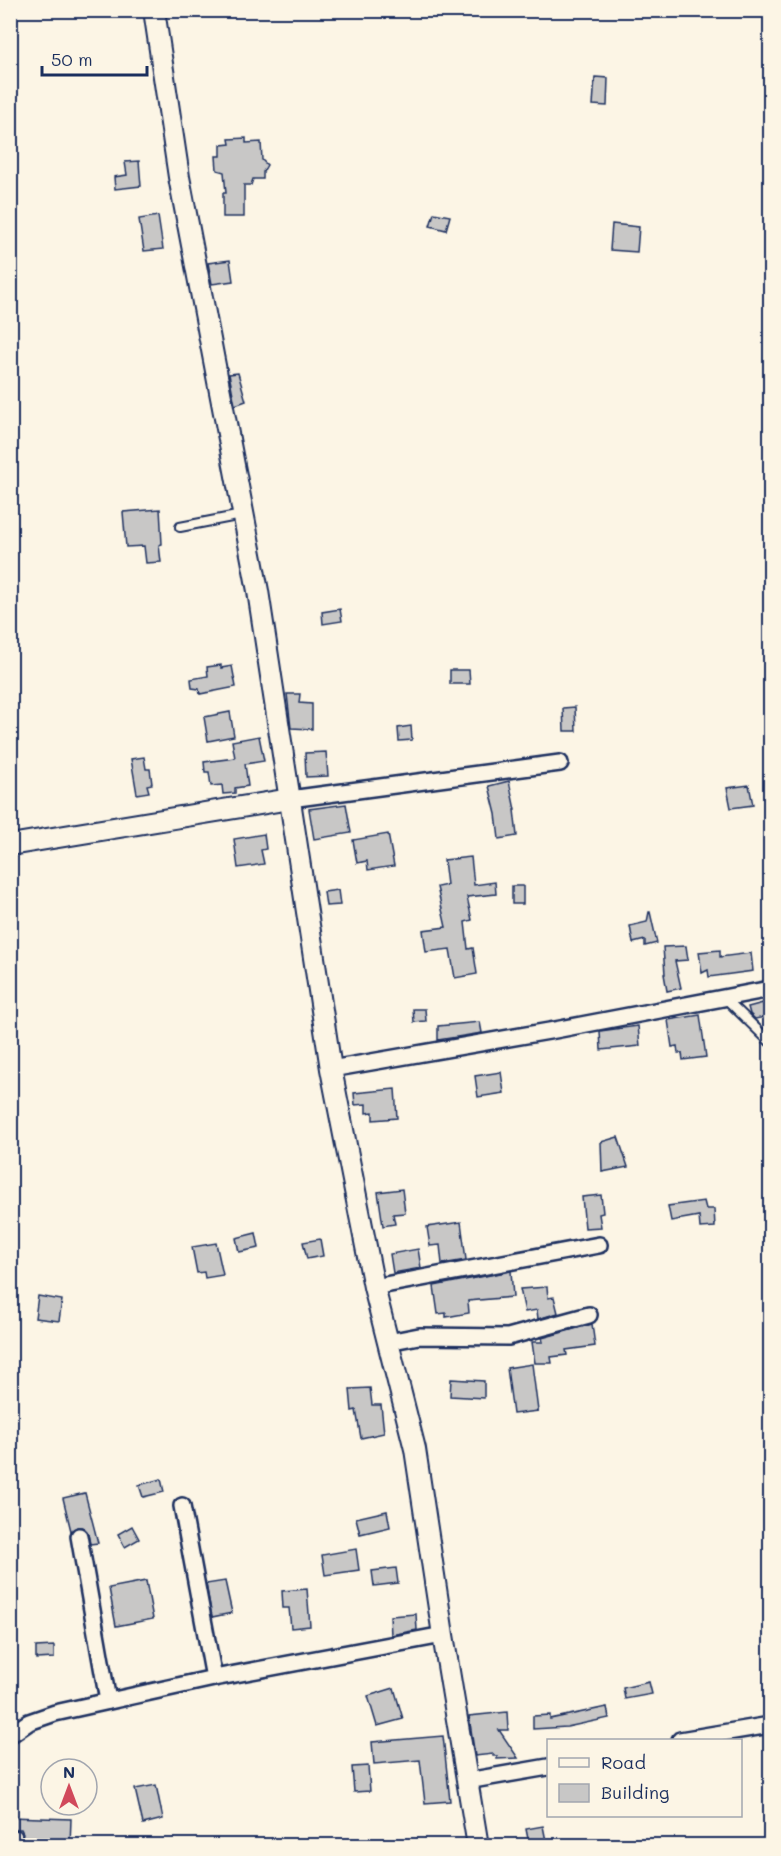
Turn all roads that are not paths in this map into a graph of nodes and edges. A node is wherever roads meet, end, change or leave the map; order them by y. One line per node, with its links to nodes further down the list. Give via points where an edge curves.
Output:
1 (154, 10): 2 (street, via 179,177)
2 (243, 514): 3 (lane); 5 (street)
3 (180, 527)
4 (560, 763): 5 (street)
5 (290, 799): 6 (street); 10 (street)
6 (10, 845)
7 (771, 989): 8 (street)
8 (725, 998): 9 (lane); 10 (street)
9 (771, 1042)
10 (331, 1069): 12 (street)
11 (599, 1245): 12 (street)
12 (374, 1287): 14 (street)
13 (590, 1315): 14 (street, via 508,1336 420,1336)
14 (388, 1342): 17 (street, via 415,1449)
15 (182, 1506): 18 (street)
16 (79, 1536): 19 (street)
17 (442, 1635): 18 (street); 24 (street)
18 (214, 1678): 19 (street)
19 (108, 1701): 21 (street, via 55,1713)
20 (771, 1725): 22 (street)
21 (10, 1734)
22 (686, 1739)
23 (547, 1767): 24 (street)
24 (467, 1781): 25 (street)
25 (478, 1845)

